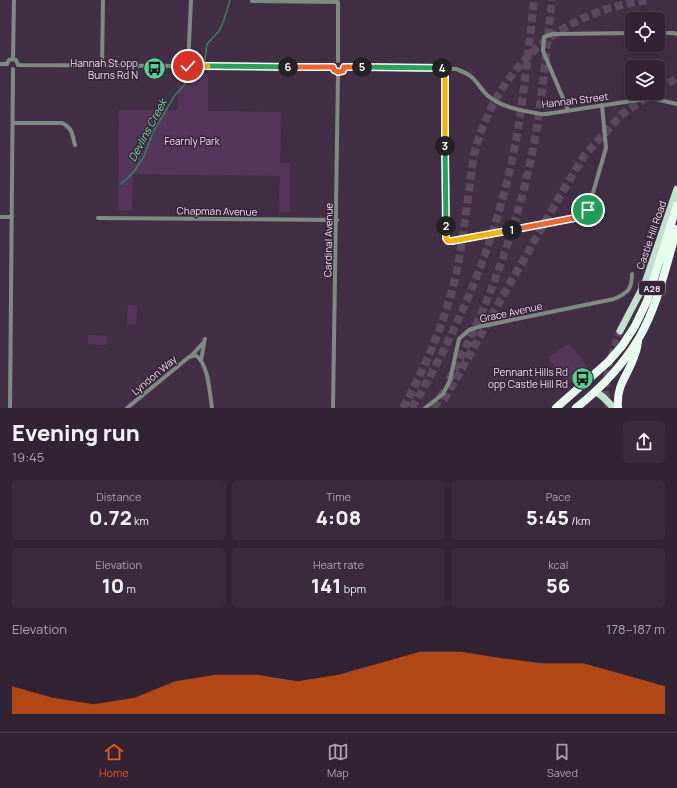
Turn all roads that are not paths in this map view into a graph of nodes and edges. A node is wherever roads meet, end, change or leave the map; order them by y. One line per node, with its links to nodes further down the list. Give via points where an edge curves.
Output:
1 (14, 0): 9 (street)
2 (103, 0): 14 (street)
3 (191, 0): 15 (street)
4 (252, 1): 5 (street)
5 (338, 1): 10 (street)
6 (625, 33): 23 (street, via 553,34 544,37 543,51)
7 (665, 33): 8 (street)
8 (677, 34)
9 (13, 59): 12 (street, via 9,60); 13 (street)
10 (338, 61): 16 (street); 17 (street, via 342,62)
11 (0, 64): 12 (street)
12 (8, 64): 19 (street, via 9,68)
13 (18, 65): 14 (street); 19 (street)
14 (102, 65): 15 (street)
15 (188, 66): 16 (street)
16 (333, 67): 20 (street)
17 (344, 67): 18 (street, Hannah Street); 20 (street, via 343,71)
18 (445, 68): 22 (street, via 447,243 585,214 606,148); 23 (street, Hannah Street, via 456,69 472,76 488,95 510,107 546,114)
19 (13, 69): 24 (street)
20 (338, 72): 31 (street, Cardinal Avenue)
21 (677, 104): 22 (street, Hannah Street, via 645,99)
22 (602, 105): 23 (street, Hannah Street)
23 (568, 110)
24 (13, 123): 25 (street, via 62,123 71,130); 29 (street)
25 (75, 146)
26 (677, 189): 34 (main road, Castle Hill Road, via 647,278)
27 (677, 205): 39 (highway, A28, via 647,301 635,326 608,362)
28 (0, 217): 29 (street)
29 (12, 217): 40 (street)
30 (98, 218): 31 (street, Chapman Avenue)
31 (337, 220): 43 (street, Cardinal Avenue)
32 (677, 229): 35 (highway, A28, via 656,300)
33 (632, 274): 44 (street, Grace Avenue, via 630,287 614,299 469,330 459,339 450,380 443,394)
34 (620, 331)
35 (638, 339): 38 (highway, A28, via 622,362); 48 (highway, via 635,354 619,390)
36 (192, 356): 37 (street, Lyndon Way); 37 (street, Lyndon Way, via 204,341); 41 (street, Lyndon Way)
37 (201, 361): 42 (street, Lyndon Way, via 205,368)
38 (595, 392): 39 (highway, via 587,390); 46 (highway, A28); 47 (main road)
39 (565, 401): 45 (highway, A28)
40 (10, 408)
41 (127, 408)
42 (212, 408)
43 (333, 408)
44 (425, 408)
45 (556, 408)
46 (576, 408)
47 (614, 408)
48 (618, 408)

